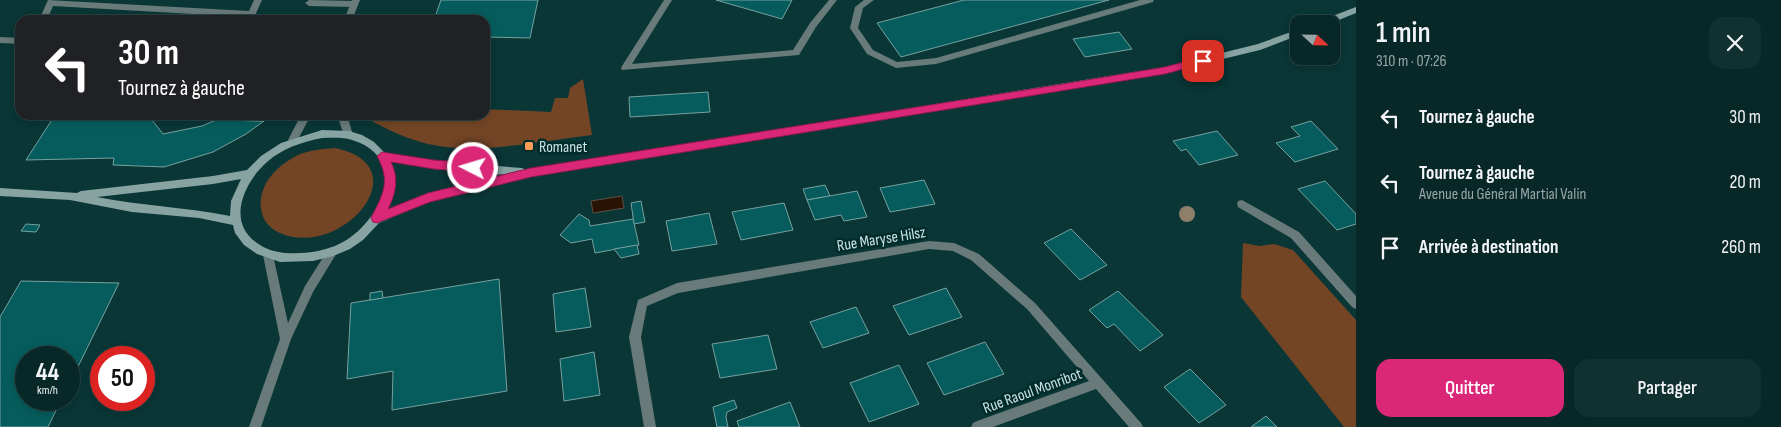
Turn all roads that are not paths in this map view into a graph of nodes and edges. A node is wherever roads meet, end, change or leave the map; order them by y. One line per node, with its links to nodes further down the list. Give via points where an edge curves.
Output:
1 (258, 0): 12 (street)
2 (668, 0): 3 (street, via 625,68 796,53)
3 (833, 0)
4 (870, 0): 5 (street, via 859,7 854,28 870,52 896,66 936,61)
5 (1150, 0)
6 (51, 2): 10 (street); 11 (street)
7 (355, 2): 8 (street); 13 (street)
8 (309, 3)
9 (1356, 10): 14 (main road)
10 (45, 15)
11 (223, 15)
12 (251, 15)
13 (350, 15)
14 (1340, 16)
15 (1290, 35): 23 (main road, via 1260,47 1165,70)
16 (0, 40): 17 (street)
17 (15, 41)
18 (303, 120): 21 (street)
19 (344, 120): 20 (street)
20 (348, 135): 21 (main road, via 322,134); 22 (main road, via 373,145)
21 (293, 140): 24 (main road)
22 (382, 156): 23 (main road, via 434,165); 28 (main road, via 389,168 391,185)
23 (531, 172): 28 (main road, via 428,197)
24 (250, 173): 26 (main road); 29 (main road, via 240,189)
25 (0, 192): 26 (main road)
26 (70, 196): 29 (main road, via 132,208 199,214)
27 (1242, 204): 32 (street, via 1295,235)
28 (377, 218): 30 (main road, via 346,245)
29 (234, 221): 31 (main road, via 242,236)
30 (333, 251): 31 (main road, via 292,259); 33 (street, via 308,289)
31 (268, 255): 33 (street)
32 (1356, 304)
33 (286, 339): 35 (street)
34 (1098, 383): 36 (street, Rue Maryse Hilsz, via 1031,306 975,257 954,247 929,245 678,288 642,303 635,337); 37 (street, Rue Raoul Monribot); 38 (street, Rue Maryse Hilsz)
35 (255, 427)
36 (650, 427)
37 (977, 427)
38 (1137, 427)

